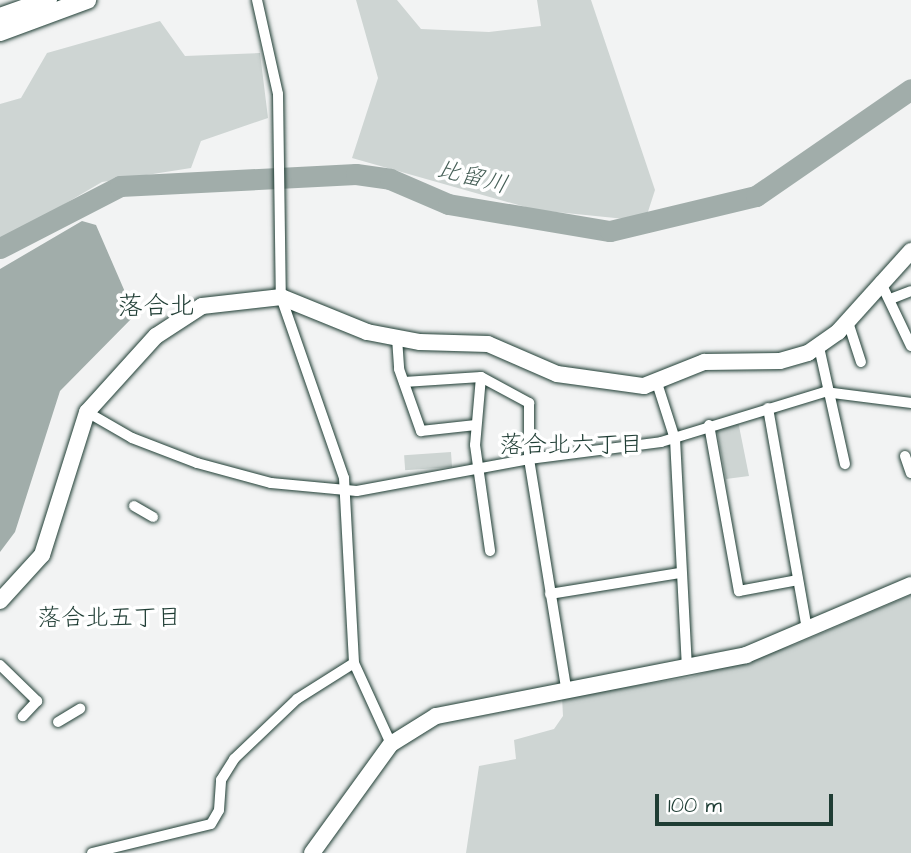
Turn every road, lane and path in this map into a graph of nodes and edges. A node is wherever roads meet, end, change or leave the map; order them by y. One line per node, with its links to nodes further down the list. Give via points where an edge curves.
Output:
1 (48, 0): 4 (main road)
2 (87, 0): 5 (main road)
3 (257, 0): 9 (street, via 276,71)
4 (0, 17)
5 (0, 32)
6 (911, 251): 7 (street)
7 (880, 281): 10 (street); 11 (street)
8 (911, 291): 10 (street)
9 (281, 298): 12 (street, via 351,327); 22 (street, via 189,311 156,336); 31 (street)
10 (893, 298): 13 (street)
11 (848, 322): 14 (street); 15 (street)
12 (397, 338): 17 (street); 18 (street, via 488,344 557,373)
13 (911, 345)
14 (819, 347): 18 (street, via 780,361 704,362); 19 (street)
15 (861, 362)
16 (481, 377): 17 (street); 23 (street); 27 (street, via 528,403)
17 (404, 382): 23 (street, via 421,430)
18 (657, 383): 25 (street)
19 (825, 392): 20 (street); 21 (street); 28 (street)
20 (911, 402)
21 (768, 408): 24 (street); 36 (street)
22 (87, 412): 31 (street, via 197,463 271,483); 39 (street, via 42,555)
23 (476, 425): 29 (street)
24 (709, 425): 25 (street); 36 (street, via 739,591)
25 (675, 439): 27 (street); 35 (street)
26 (905, 456): 30 (street)
27 (529, 458): 29 (street); 38 (street)
28 (845, 464)
29 (477, 468): 31 (street); 34 (street)
30 (911, 473)
31 (346, 491): 41 (street)
32 (134, 506): 33 (street)
33 (153, 517)
34 (490, 551)
35 (679, 573): 38 (street); 43 (street)
36 (798, 580): 40 (street)
37 (911, 585): 40 (street)
38 (550, 594): 44 (street)
39 (0, 601)
40 (807, 629): 43 (street, via 759,651)
41 (354, 663): 48 (street); 49 (street, via 297,699 234,759 220,780 219,810 211,824)
42 (0, 665): 46 (street, via 37,701)
43 (687, 667): 44 (street)
44 (566, 688): 48 (street, via 436,716)
45 (80, 709): 47 (street)
46 (23, 716)
47 (58, 722)
48 (391, 744): 51 (street)
49 (112, 851): 50 (street)
50 (92, 853)
51 (312, 853)

